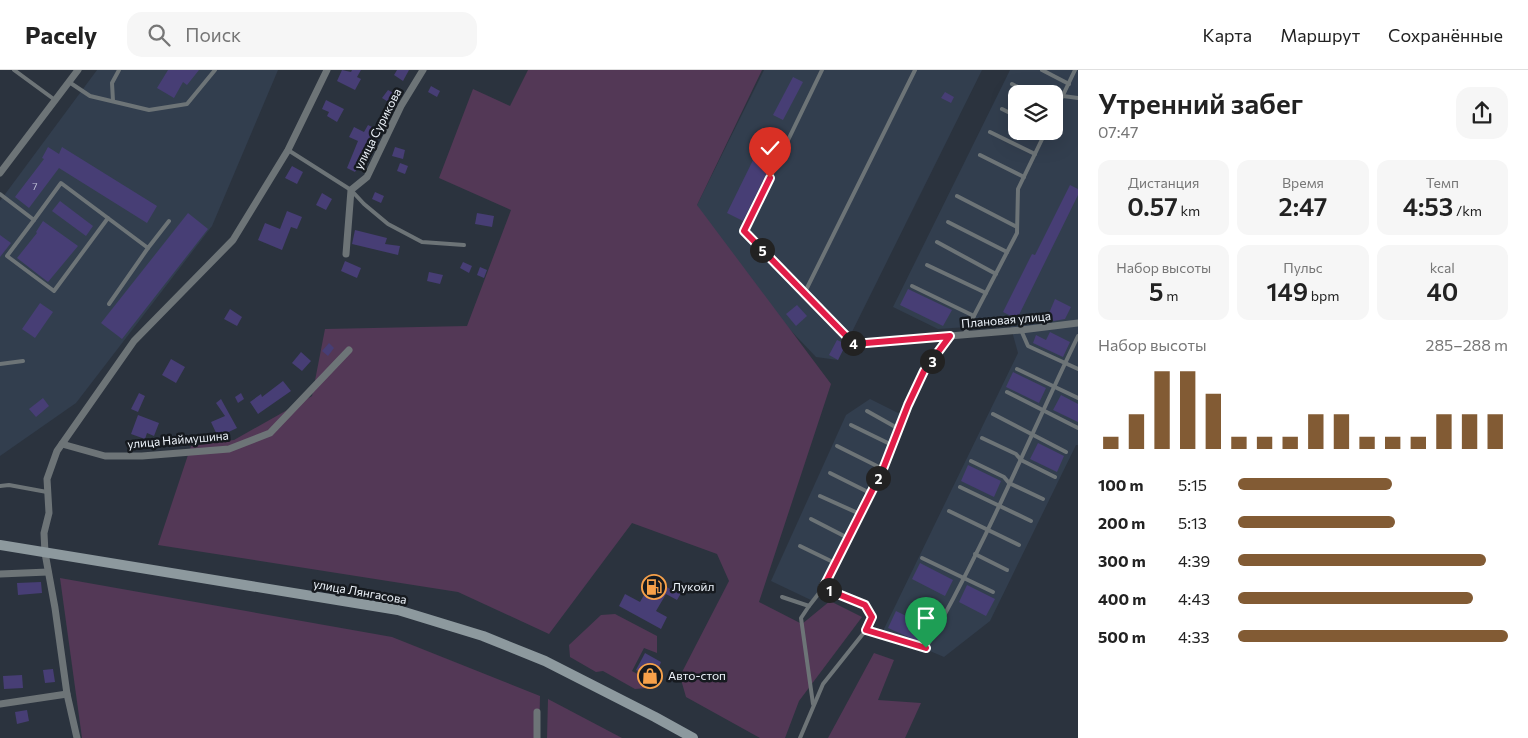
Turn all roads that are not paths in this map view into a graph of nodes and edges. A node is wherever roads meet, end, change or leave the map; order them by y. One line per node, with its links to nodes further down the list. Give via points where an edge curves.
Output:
1 (14, 70): 15 (lane)
2 (78, 70): 11 (street)
3 (119, 70): 16 (lane, via 112,82)
4 (214, 70): 16 (lane, via 187,104 149,110)
5 (328, 70): 21 (street)
6 (423, 70): 26 (street, улица Сурикова, via 401,106 368,177)
7 (822, 70): 43 (lane, via 744,231)
8 (915, 70): 43 (lane)
9 (1042, 70): 12 (lane)
10 (1075, 70): 12 (lane)
11 (69, 82): 15 (street); 16 (lane, via 90,96)
12 (1068, 84): 13 (lane)
13 (1063, 96): 14 (lane)
14 (1078, 98)
15 (55, 100): 24 (street)
16 (113, 101)
17 (1002, 109): 18 (lane)
18 (1008, 112)
19 (990, 132): 22 (lane)
20 (1041, 140): 22 (lane)
21 (288, 150): 26 (lane); 69 (street, via 234,240 134,341)
22 (1034, 154): 25 (lane)
23 (980, 155): 25 (lane)
24 (0, 174)
25 (1024, 177): 33 (lane, via 1018,189)
26 (351, 190): 35 (lane, via 388,224 422,242); 38 (street)
27 (0, 194): 30 (lane)
28 (957, 196): 33 (lane)
29 (108, 218): 30 (lane, via 62,183); 30 (lane, via 54,291 7,256); 36 (lane)
30 (34, 220)
31 (168, 221): 36 (lane)
32 (948, 222): 37 (lane)
33 (1017, 227): 37 (lane)
34 (936, 242): 40 (lane)
35 (464, 245)
36 (148, 248): 44 (lane)
37 (1007, 252): 40 (lane)
38 (346, 254)
39 (927, 265): 42 (lane)
40 (996, 274): 42 (lane)
41 (912, 286): 45 (lane)
42 (986, 293): 45 (lane)
43 (804, 294): 51 (lane)
44 (108, 304)
45 (974, 316): 48 (lane)
46 (1078, 323): 47 (street, Плановая улица)
47 (1020, 330): 48 (street, Плановая улица); 54 (lane, via 1028,346)
48 (964, 335): 49 (street, Плановая улица)
49 (950, 336): 51 (street, Плановая улица, via 854,344); 66 (lane, via 924,371)
50 (1078, 336): 54 (lane)
51 (849, 340)
52 (349, 350): 69 (street, улица Наймушина, via 270,433 229,449 105,456)
53 (24, 361): 55 (lane)
54 (1065, 363): 57 (lane); 58 (lane)
55 (0, 364)
56 (1017, 369): 58 (lane)
57 (1078, 369)
58 (1054, 387): 60 (lane); 61 (lane)
59 (1007, 392): 61 (lane)
60 (1078, 398)
61 (1043, 410): 65 (lane); 67 (lane)
62 (867, 412): 66 (lane)
63 (993, 414): 67 (lane)
64 (851, 425): 70 (lane)
65 (1078, 428)
66 (899, 429): 70 (lane)
67 (1033, 434): 72 (lane); 73 (lane)
68 (982, 438): 73 (lane, via 1016,454)
69 (62, 444): 81 (street, via 47,479)
70 (892, 445): 75 (lane)
71 (837, 446): 75 (lane)
72 (1066, 452)
73 (1021, 460): 77 (lane); 78 (lane)
74 (971, 461): 78 (lane)
75 (883, 469): 82 (lane)
76 (830, 473): 82 (lane)
77 (1054, 477)
78 (1010, 483): 84 (lane); 85 (lane)
79 (0, 486): 81 (lane)
80 (960, 487): 85 (lane)
81 (48, 493): 95 (street)
82 (870, 493): 87 (lane)
83 (820, 496): 87 (lane)
84 (1043, 498)
85 (998, 506): 89 (lane); 90 (lane)
86 (949, 511): 90 (lane)
87 (860, 514): 91 (lane)
88 (811, 519): 91 (lane)
89 (1031, 521)
90 (987, 530): 92 (lane); 96 (lane)
91 (848, 538): 98 (lane)
92 (1019, 545)
93 (0, 546): 95 (main road, улица Лянгасова)
94 (800, 546): 98 (lane)
95 (44, 553): 100 (street); 114 (main road, улица Лянгасова, via 398,610 484,636 545,661)
96 (975, 554): 99 (lane); 102 (lane)
97 (922, 558): 102 (lane)
98 (836, 563): 103 (lane)
99 (1007, 570)
100 (48, 572): 101 (street); 108 (street)
101 (0, 574)
102 (964, 578): 104 (lane); 107 (lane, via 926,648)
103 (823, 588): 106 (lane); 107 (lane, via 865,605 872,617)
104 (992, 592)
105 (782, 597): 106 (lane)
106 (809, 606): 110 (lane, via 801,618)
107 (866, 630): 110 (lane, via 823,684)
108 (67, 694): 109 (street); 112 (street)
109 (0, 704)
110 (814, 706): 115 (lane)
111 (537, 712): 113 (street)
112 (78, 738)
113 (537, 738)
114 (692, 738)
115 (800, 738)

